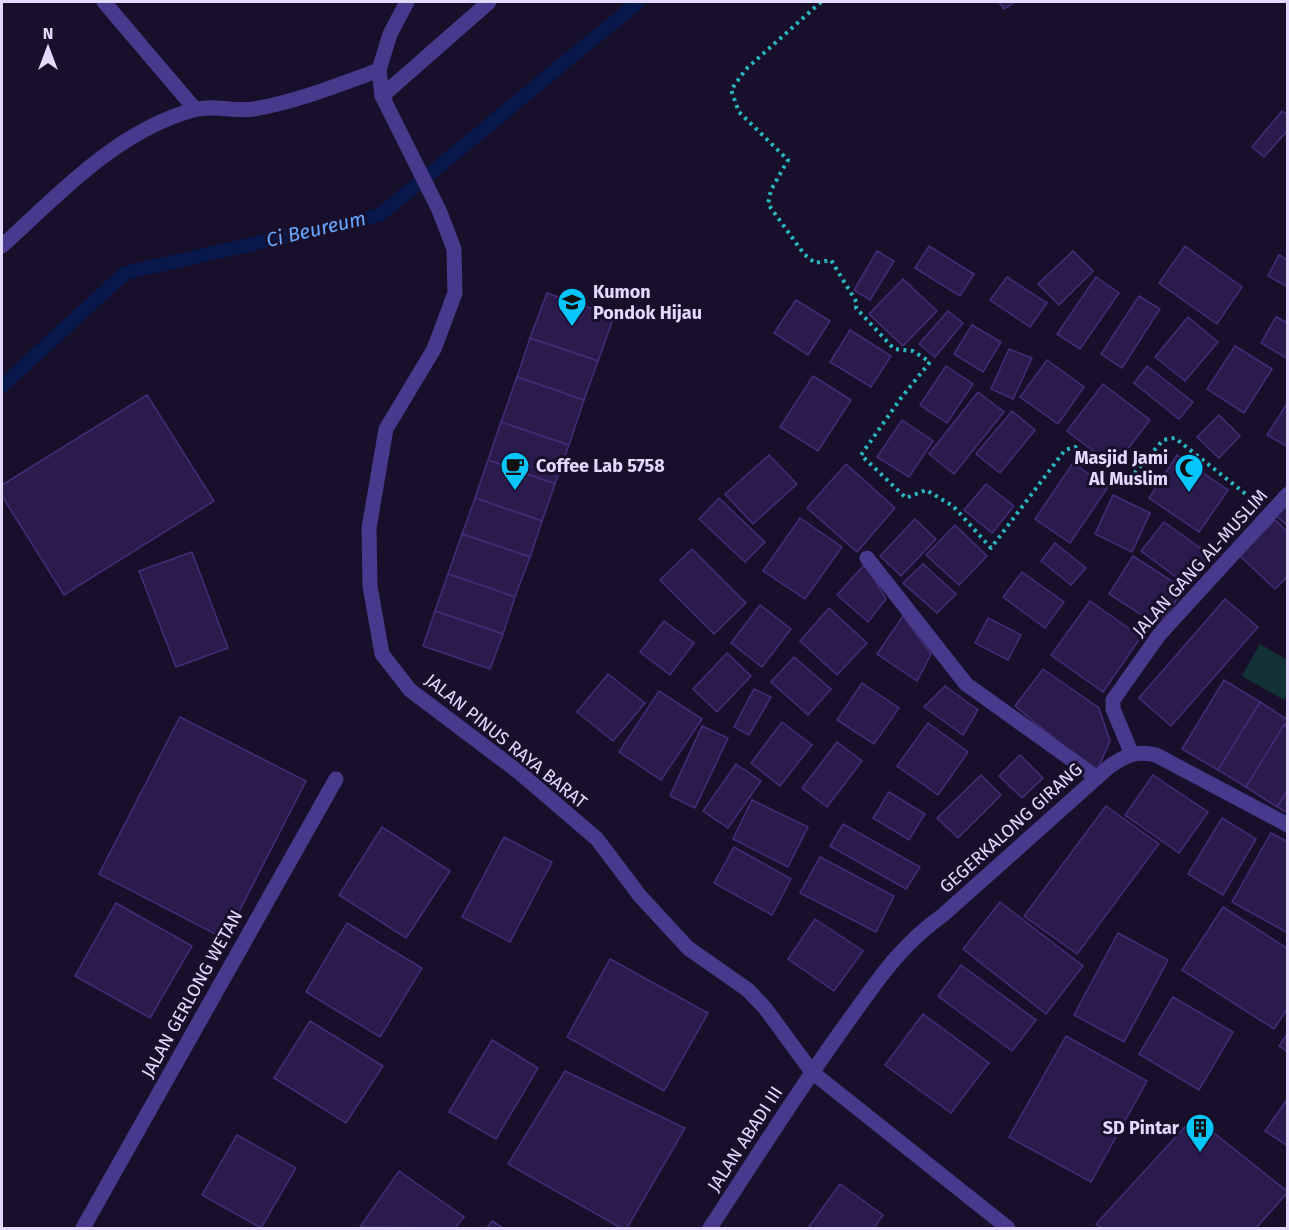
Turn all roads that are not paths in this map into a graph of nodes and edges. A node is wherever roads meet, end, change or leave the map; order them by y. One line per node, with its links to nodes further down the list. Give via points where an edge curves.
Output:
1 (104, 2): 6 (street)
2 (407, 2): 4 (street, JALAN PINUS RAYA BARAT, via 390,34)
3 (489, 2): 5 (street)
4 (379, 70): 5 (street, JALAN PINUS RAYA BARAT); 6 (street, via 251,110)
5 (382, 96): 14 (street, JALAN PINUS RAYA BARAT, via 439,210 454,249 455,293 434,349 386,429 370,519 370,586 382,654 410,690 520,773 597,839 640,896 688,948 748,990 765,1008)
6 (195, 109): 7 (street, via 132,136 80,175)
7 (2, 246)
8 (1287, 494): 10 (street, JALAN GANG AL-MUSLIM, via 1159,635 1113,700)
9 (867, 558): 11 (street, via 966,684)
10 (1131, 752): 11 (street, GEGERKALONG GIRANG); 13 (street, via 1156,755)
11 (1095, 777): 14 (street, GEGERKALONG GIRANG, via 944,915 915,935 891,961)
12 (336, 779): 15 (street, JALAN GERLONG WETAN)
13 (1287, 825)
14 (812, 1071): 16 (street, JALAN ABADI III); 17 (street, JALAN PINUS RAYA BARAT)
15 (83, 1228)
16 (710, 1228)
17 (1008, 1228)

